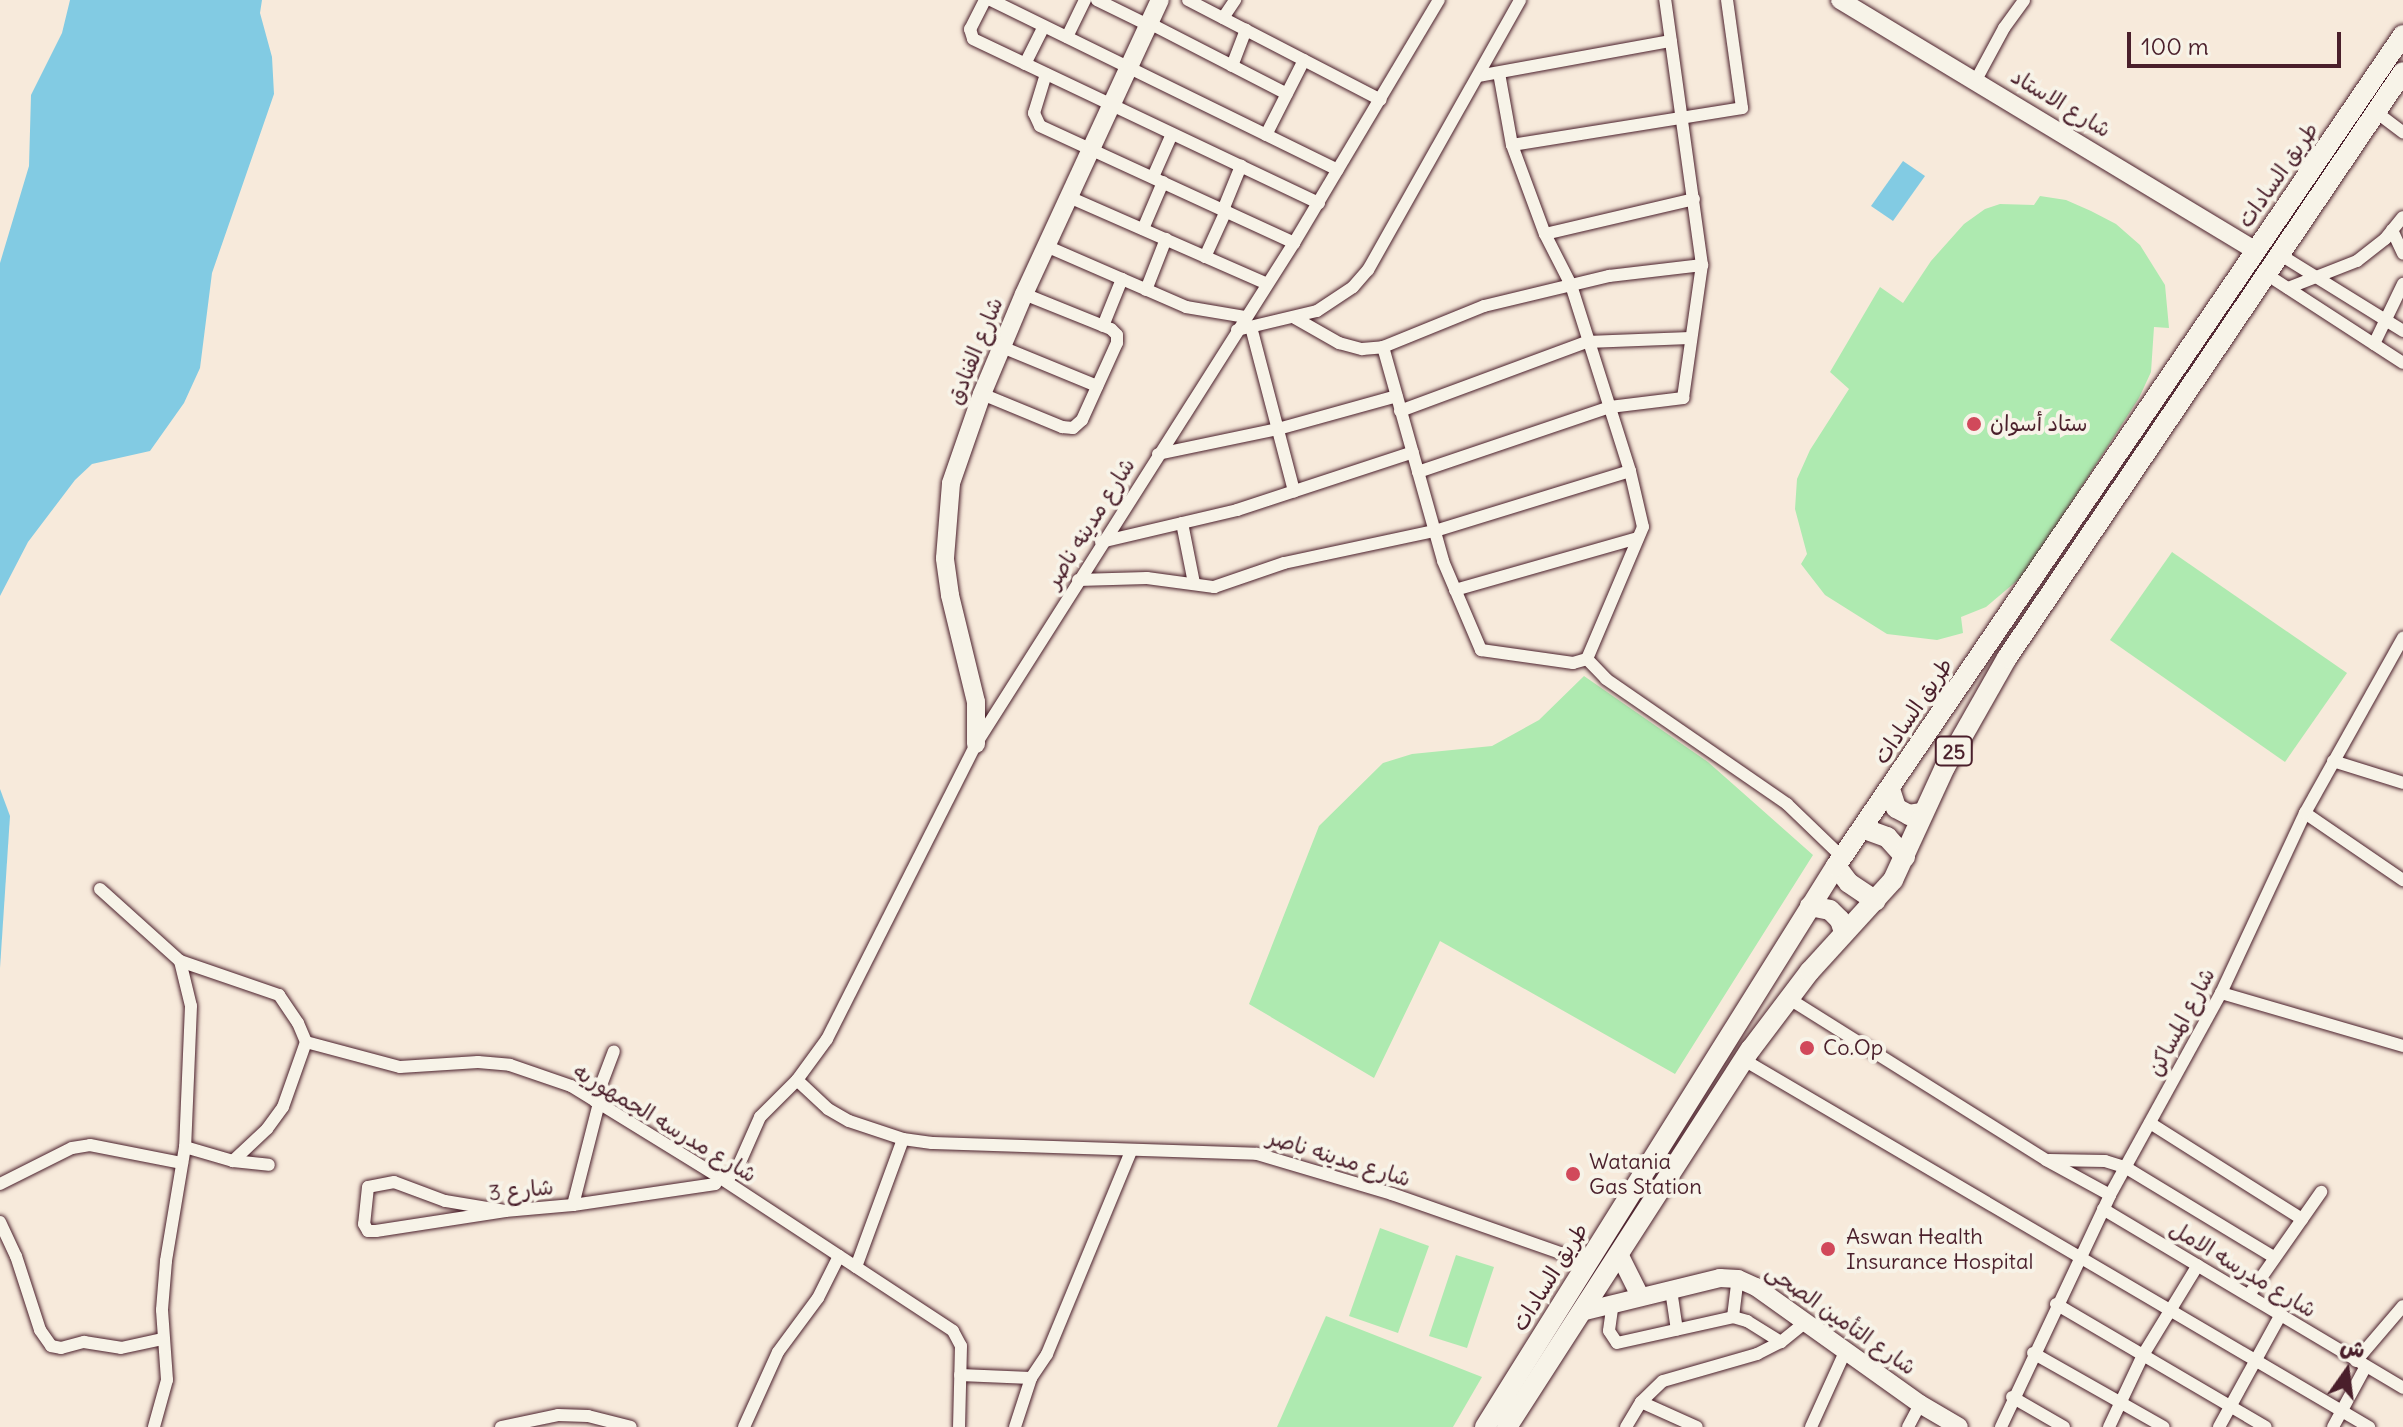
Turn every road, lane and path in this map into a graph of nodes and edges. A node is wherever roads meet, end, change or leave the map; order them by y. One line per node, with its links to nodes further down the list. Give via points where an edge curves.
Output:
1 (985, 0): 22 (street, via 971,37)
2 (991, 0): 16 (street)
3 (1085, 0): 19 (street)
4 (1097, 0): 15 (street)
5 (1160, 0): 15 (street, شارع الفنادق)
6 (1188, 0): 14 (street)
7 (1235, 0): 14 (street)
8 (1439, 0): 31 (street)
9 (1520, 0): 28 (street)
10 (1665, 0): 20 (street)
11 (1727, 0): 34 (street, via 1742,108)
12 (1840, 0): 29 (street, شارع الاستاد)
13 (2024, 0): 29 (street)
14 (1223, 18): 17 (street)
15 (1149, 24): 23 (street); 24 (street, شارع الفنادق)
16 (1044, 26): 19 (street); 22 (street)
17 (1246, 30): 21 (street); 23 (street)
18 (2403, 35): 54 (main road, طريق السادات / 25)
19 (1067, 37): 24 (street)
20 (1671, 41): 26 (street); 34 (street)
21 (1304, 60): 30 (street); 31 (street)
22 (1025, 64): 27 (street)
23 (1232, 66): 30 (street)
24 (1129, 68): 32 (street, شارع الفنادق); 37 (street)
25 (2403, 72): 33 (main road, طريق السادات / 25)
26 (1499, 73): 28 (street); 38 (street)
27 (1046, 74): 32 (street); 39 (street, via 1035,120)
28 (1478, 76): 68 (street, via 1368,270 1336,301)
29 (1976, 80): 54 (street, شارع الاستاد)
30 (1287, 94): 37 (street)
31 (1381, 100): 41 (street)
32 (1111, 105): 36 (street); 39 (street, شارع الفنادق)
33 (2376, 112): 35 (street); 55 (main road, طريق السادات / 25)
34 (1682, 117): 38 (street); 44 (street)
35 (2403, 132)
36 (1172, 134): 40 (street); 42 (street)
37 (1266, 135): 41 (street)
38 (1512, 145): 50 (street)
39 (1091, 149): 42 (street); 43 (street, شارع الفنادق)
40 (1241, 166): 45 (street); 46 (street)
41 (1338, 170): 45 (street)
42 (1158, 180): 46 (street); 48 (street)
43 (1069, 197): 48 (street); 53 (street, شارع الفنادق)
44 (1694, 199): 50 (street); 58 (street)
45 (1319, 203): 52 (street)
46 (1225, 210): 52 (street); 57 (street)
47 (2403, 217): 49 (street)
48 (1143, 229): 51 (street)
49 (2392, 230): 56 (street); 60 (street, via 2357,261)
50 (1545, 234): 64 (street)
51 (1166, 239): 57 (street); 66 (street)
52 (1294, 243): 62 (street)
53 (1046, 246): 61 (street); 67 (street, شارع الفنادق)
54 (2255, 250): 102 (main road, طريق السادات / 25)
55 (2279, 254): 59 (main road, طريق السادات / 25); 60 (street)
56 (2403, 254)
57 (1205, 257): 62 (street)
58 (1702, 265): 64 (street); 73 (street)
59 (2266, 274): 65 (street); 103 (main road, طريق السادات / 25, via 2024,632)
60 (2315, 277): 65 (street); 70 (street)
61 (1122, 279): 66 (street); 71 (street)
62 (1267, 284): 69 (street)
63 (2403, 284): 70 (street)
64 (1571, 285): 74 (street); 77 (street, via 1484,306)
65 (2288, 288): 75 (street)
66 (1146, 290): 69 (street)
67 (1024, 294): 71 (street); 76 (street, شارع الفنادق)
68 (1295, 318): 69 (street); 77 (street, via 1339,343)
69 (1249, 322): 84 (street); 86 (street, شارع مدينه ناصر, via 1237,330)
70 (2385, 322): 72 (street); 75 (street)
71 (1103, 326): 79 (street, via 1118,339)
72 (2403, 331)
73 (1690, 338): 74 (street); 82 (street, via 1683,398)
74 (1587, 342): 82 (street); 83 (street)
75 (2374, 344): 78 (street)
76 (1002, 347): 79 (street); 80 (street, شارع الفنادق)
77 (1383, 347): 81 (street)
78 (2403, 363)
79 (1097, 386): 80 (street, via 1082,420 1068,429)
80 (982, 394): 99 (street, شارع الفنادق, via 951,483 946,520 950,595 976,702)
81 (1397, 396): 83 (street); 84 (street)
82 (1610, 407): 87 (street); 88 (street)
83 (1400, 411): 85 (street)
84 (1278, 429): 86 (street); 89 (street)
85 (1413, 452): 88 (street); 89 (street)
86 (1158, 454): 93 (street, شارع مدينه ناصر)
87 (1630, 471): 91 (street); 92 (street, via 1643,527)
88 (1418, 472): 91 (street)
89 (1294, 491): 90 (street)
90 (1182, 523): 93 (street); 95 (street)
91 (1435, 531): 95 (street, via 1284,563 1214,587); 96 (street)
92 (1638, 538): 96 (street); 98 (street)
93 (1101, 542): 94 (street, شارع مدينه ناصر)
94 (1078, 580): 95 (street); 99 (street, شارع مدينه ناصر)
95 (1194, 583)
96 (1455, 590): 98 (street, via 1481,650 1573,663)
97 (2403, 638): 100 (street, شارع المساكن)
98 (1587, 659): 107 (street, via 1606,679 1787,804)
99 (976, 744): 120 (street, شارع مدينه ناصر, via 827,1039)
100 (2333, 761): 101 (street); 104 (street, شارع المساكن)
101 (2403, 783)
102 (1890, 789): 103 (main road, via 1896,808 1909,815); 105 (main road, طريق السادات / 25)
103 (1922, 813): 106 (main road, طريق السادات / 25)
104 (2305, 813): 108 (street); 114 (street, شارع المساكن)
105 (1862, 828): 106 (main road, via 1887,837); 107 (main road, طريق السادات / 25)
106 (1905, 857): 110 (main road, طريق السادات / 25)
107 (1839, 861): 110 (main road, via 1857,890); 111 (main road, طريق السادات / 25)
108 (2403, 880)
109 (100, 889): 113 (street)
110 (1876, 901): 112 (main road, طريق السادات / 25)
111 (1810, 906): 112 (main road, via 1830,910); 144 (main road, طريق السادات / 25)
112 (1844, 932): 115 (main road, طريق السادات / 25)
113 (180, 961): 116 (street, via 279,995); 124 (street, via 191,1006)
114 (2221, 993): 117 (street); 122 (street, شارع المساكن)
115 (1788, 998): 119 (main road, طريق السادات / 25); 126 (street)
116 (306, 1042): 121 (street, شارع مدرسه الجمهوريه, via 400,1067 510,1065 542,1073); 127 (street, via 283,1107)
117 (2403, 1046)
118 (614, 1051): 121 (street)
119 (1744, 1060): 140 (main road, طريق السادات / 25); 142 (street)
120 (797, 1080): 123 (street, شارع مدينه ناصر, via 849,1121); 131 (street, شارع مدينه ناصر, via 760,1117 737,1169)
121 (597, 1102): 131 (street, شارع مدرسه الجمهوريه); 135 (street)
122 (2150, 1123): 130 (street, شارع المساكن); 138 (street)
123 (903, 1139): 125 (street, شارع مدينه ناصر); 146 (street)
124 (185, 1147): 127 (street); 128 (street)
125 (1131, 1151): 144 (street, شارع مدينه ناصر, via 1209,1150 1281,1158); 168 (street, via 1047,1354)
126 (2046, 1160): 130 (street, via 2105,1161); 134 (street)
127 (233, 1161): 129 (street)
128 (182, 1163): 132 (street, via 90,1145 72,1148); 160 (street, via 166,1261)
129 (269, 1165)
130 (2125, 1167): 134 (street, شارع المساكن); 143 (street)
131 (719, 1177): 135 (street, شارع 3, via 715,1184); 141 (street, شارع مدرسه الجمهوريه)
132 (0, 1184)
133 (2321, 1192): 138 (street)
134 (2110, 1195): 136 (street, شارع المساكن)
135 (573, 1205): 137 (street, شارع 3)
136 (2103, 1209): 142 (street, شارع المساكن); 145 (street, شارع مدرسه الامل)
137 (505, 1211): 137 (street, شارع 3, via 445,1201 394,1182 368,1187 364,1224 372,1232)
138 (2302, 1219): 143 (street)
139 (0, 1222): 160 (street, via 51,1346 84,1342 121,1348)
140 (1619, 1254): 150 (street); 155 (main road, طريق السادات / 25)
141 (839, 1256): 146 (street, شارع مدرسه الجمهوريه); 179 (street, via 818,1298 778,1352)
142 (2079, 1256): 152 (street, شارع المساكن); 154 (street)
143 (2275, 1258): 149 (street)
144 (1589, 1263): 182 (main road, طريق السادات / 25)
145 (2198, 1265): 149 (street, شارع مدرسه الامل); 154 (street)
146 (856, 1267): 167 (street, شارع مدرسه الجمهوريه, via 953,1331 961,1346)
147 (1738, 1279): 148 (street, شارع التأمين الصحى); 157 (street); 158 (street, شارع التأمين الصحى)
148 (1671, 1290): 150 (street, شارع التأمين الصحى); 159 (street)
149 (2249, 1295): 156 (street, شارع مدرسه الامل)
150 (1640, 1296): 151 (street, شارع التأمين الصحى)
151 (1613, 1302): 155 (street, شارع التأمين الصحى); 159 (street, via 1609,1331 1617,1343)
152 (2056, 1304): 163 (street, شارع المساكن); 164 (street)
153 (2403, 1306): 166 (street)
154 (2170, 1310): 164 (street); 165 (street)
155 (1585, 1311): 183 (main road, طريق السادات / 25)
156 (2281, 1314): 165 (street); 166 (street, شارع مدرسه الامل)
157 (1733, 1317): 159 (street); 161 (street)
158 (1807, 1321): 161 (street); 162 (street, شارع التأمين الصحى)
159 (1677, 1330)
160 (163, 1339): 176 (street, via 167,1380)
161 (1781, 1342): 171 (street, via 1663,1381)
162 (1845, 1352): 173 (street, شارع التأمين الصحى); 186 (street)
163 (2033, 1353): 170 (street, شارع المساكن); 172 (street)
164 (2143, 1355): 172 (street); 174 (street)
165 (2255, 1360): 174 (street); 175 (street)
166 (2361, 1363): 169 (street, شارع مدرسه الامل); 175 (street)
167 (960, 1375): 168 (street); 180 (street)
168 (1031, 1378): 181 (street)
169 (2403, 1388)
170 (2012, 1397): 189 (street, شارع المساكن); 190 (street)
171 (1641, 1402): 184 (street); 185 (street)
172 (2121, 1402): 191 (street); 192 (street)
173 (1920, 1404): 187 (street); 188 (street, شارع التأمين الصحى)
174 (2230, 1406): 193 (street); 194 (street)
175 (2342, 1411): 195 (street); 196 (street)
176 (154, 1427)
177 (501, 1427): 178 (street, via 558,1415)
178 (631, 1427)
179 (744, 1427)
180 (959, 1427)
181 (1015, 1427)
182 (1485, 1427)
183 (1507, 1427)
184 (1626, 1427)
185 (1697, 1427)
186 (1811, 1427)
187 (1908, 1427)
188 (1959, 1427)
189 (2001, 1427)
190 (2064, 1427)
191 (2109, 1427)
192 (2164, 1427)
193 (2219, 1427)
194 (2266, 1427)
195 (2333, 1427)
196 (2369, 1427)

